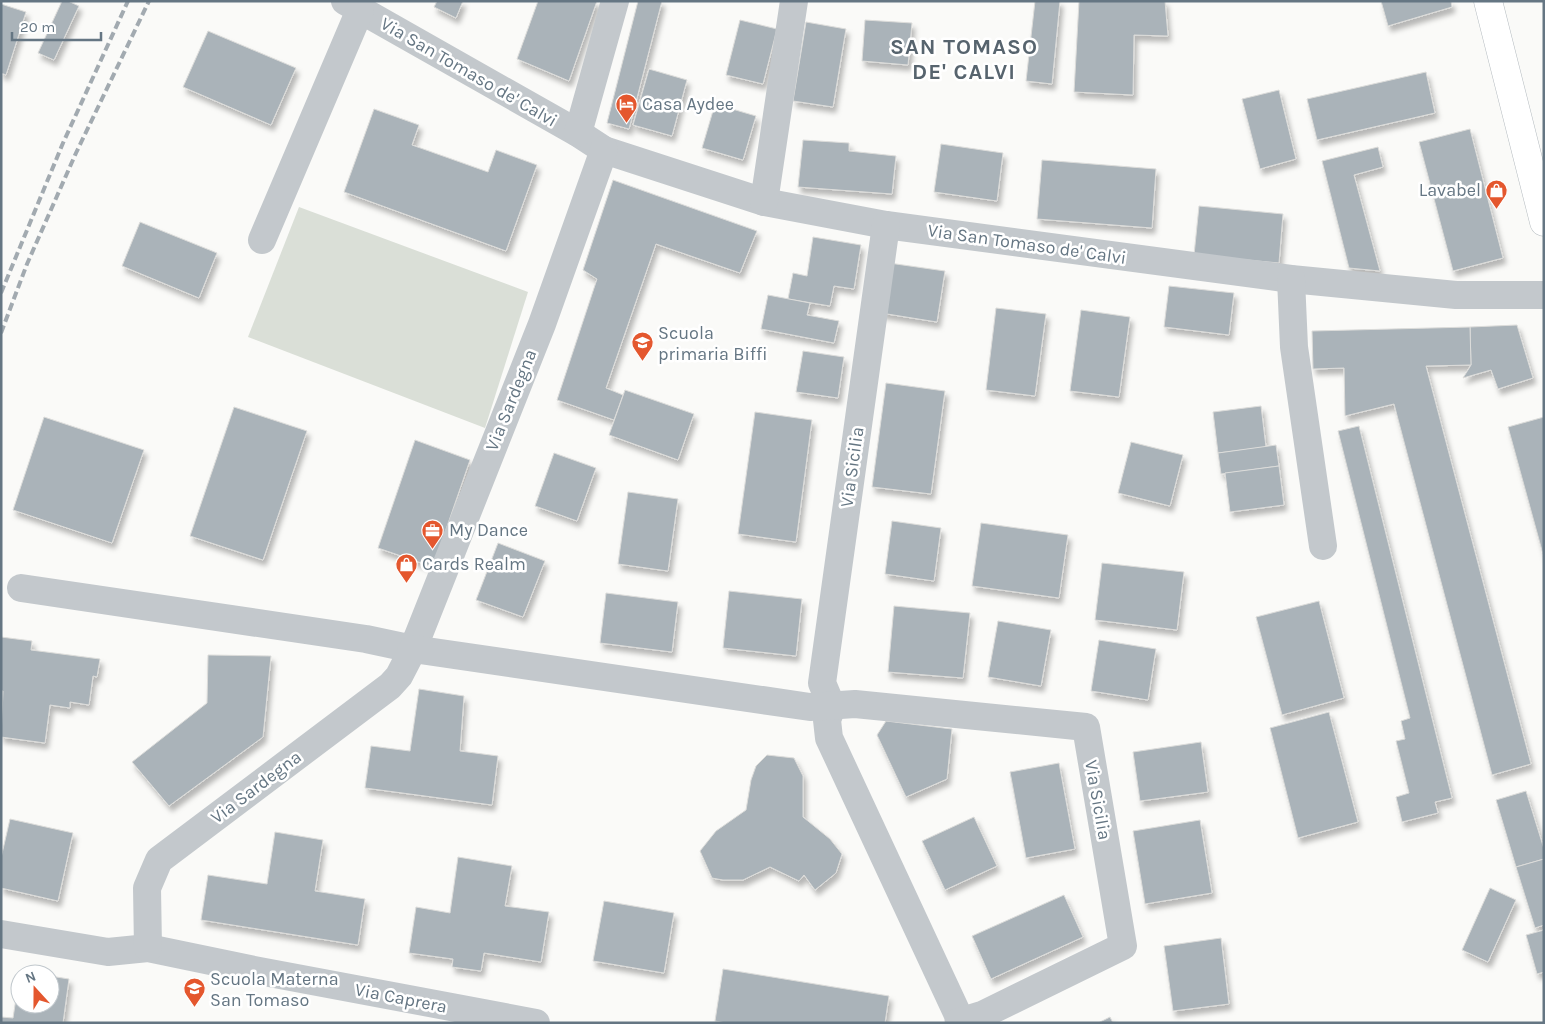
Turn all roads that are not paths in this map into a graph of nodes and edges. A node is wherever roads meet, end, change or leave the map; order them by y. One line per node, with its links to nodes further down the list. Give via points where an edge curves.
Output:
1 (615, 1): 5 (street, Via San Tomaso de' Calvi)
2 (794, 1): 7 (street)
3 (1488, 1): 8 (main road)
4 (352, 6): 5 (street, Via San Tomaso de' Calvi); 10 (street, Via San Tomaso de' Calvi)
5 (578, 134): 6 (street, Via San Tomaso de' Calvi)
6 (604, 150): 7 (street, Via San Tomaso de' Calvi); 15 (street, Via Sardegna, via 542,324)
7 (764, 202): 9 (street, Via San Tomaso de' Calvi)
8 (1544, 222)
9 (886, 225): 11 (street, Via San Tomaso de' Calvi); 16 (street, Via Sicilia, via 822,682)
10 (262, 240)
11 (1291, 279): 12 (street, Via San Tomaso de' Calvi, via 1456,295); 13 (street, via 1294,347)
12 (1544, 295)
13 (1323, 546)
14 (21, 588): 15 (street, via 366,639)
15 (414, 649): 16 (street, via 810,707); 18 (street, Via Sardegna, via 390,686 159,860 147,888)
16 (832, 707): 19 (street, Via Sicilia, via 828,720 829,738); 19 (street, Via Sicilia, via 855,704 1086,727 1123,946 982,1015)
17 (1, 934): 18 (street, Via Caprera, via 108,952)
18 (148, 948): 20 (street, Via Caprera)
19 (958, 1022)
20 (536, 1023)

